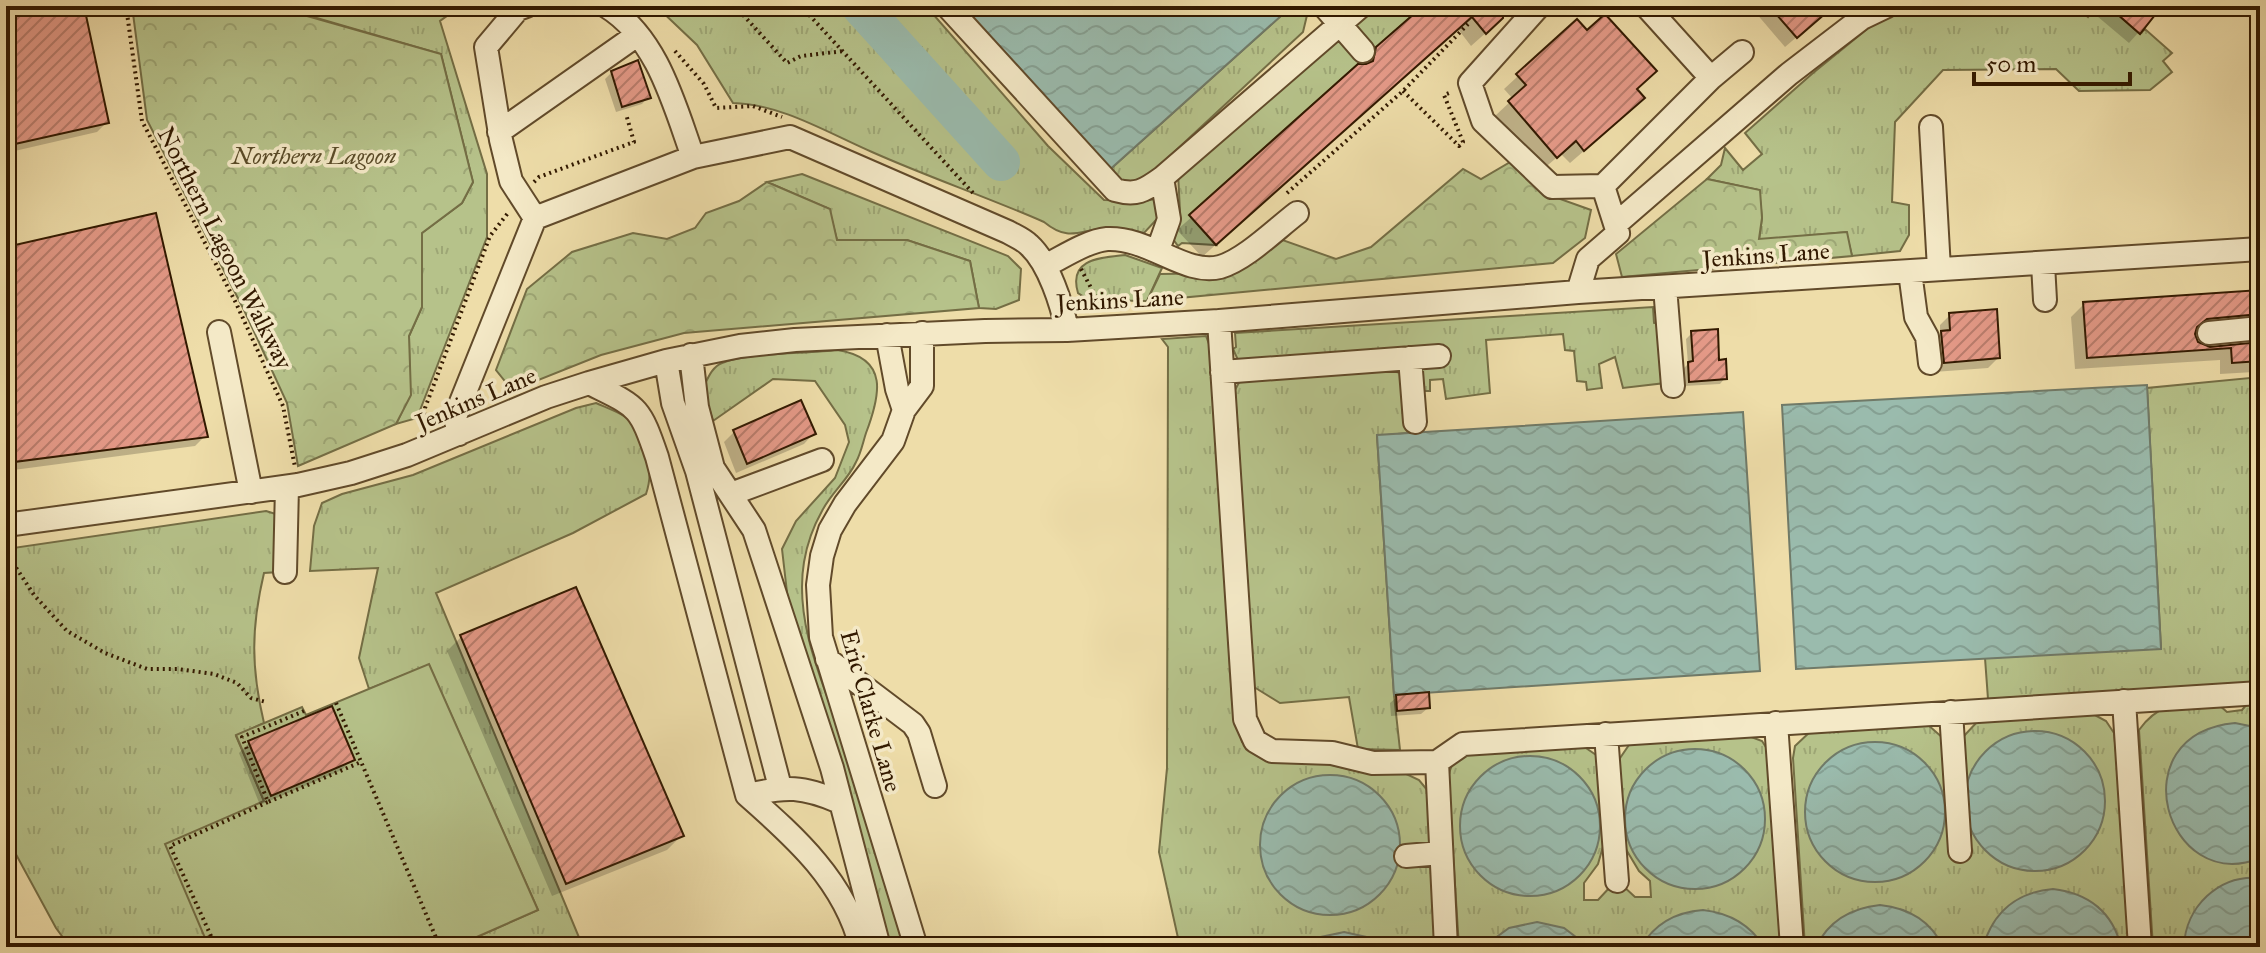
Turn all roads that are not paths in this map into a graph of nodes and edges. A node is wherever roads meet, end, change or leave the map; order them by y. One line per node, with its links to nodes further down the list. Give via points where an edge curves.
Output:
1 (526, 6): 16 (street, via 486,47)
2 (606, 6): 11 (street, via 624,17)
3 (947, 6): 18 (street, via 1115,190 1132,195)
4 (1324, 6): 10 (street)
5 (1361, 6): 10 (street)
6 (1539, 6): 19 (street, via 1470,83 1483,121 1552,187)
7 (1646, 6): 14 (street)
8 (1887, 6): 9 (street)
9 (1857, 12): 22 (street)
10 (1340, 25): 12 (street); 18 (street)
11 (637, 35): 16 (street); 17 (street, via 662,72)
12 (1363, 51)
13 (1742, 52): 14 (street)
14 (1711, 78): 19 (street)
15 (1931, 127): 27 (street)
16 (499, 132): 21 (street, via 511,181)
17 (693, 157): 21 (street); 26 (street, via 790,137 1008,232 1026,242)
18 (1162, 178): 24 (street, via 1169,219)
19 (1603, 186): 22 (street)
20 (1287, 207): 24 (street, via 1238,258 1219,267 1196,267)
21 (535, 218): 49 (street, via 455,417)
22 (1616, 224): 30 (street, via 1618,233 1588,259)
23 (2260, 249): 25 (street, Jenkins Lane)
24 (1158, 250): 26 (street, via 1105,239)
25 (2043, 264): 27 (street, Jenkins Lane); 31 (street)
26 (1045, 266): 34 (street, via 1063,306)
27 (1939, 269): 28 (street, Jenkins Lane)
28 (1910, 272): 29 (street, Jenkins Lane); 43 (street)
29 (1665, 287): 30 (street, Jenkins Lane); 46 (street)
30 (1578, 292): 32 (street, Jenkins Lane)
31 (2045, 300)
32 (1219, 321): 34 (street, Jenkins Lane); 44 (street)
33 (2260, 328): 37 (street)
34 (1067, 330): 36 (street, Jenkins Lane)
35 (219, 332): 52 (street)
36 (922, 333): 38 (street, Jenkins Lane); 47 (street, Eric Clarke Lane, via 922,386)
37 (2209, 333)
38 (887, 335): 39 (street, Jenkins Lane, via 795,340); 47 (street)
39 (691, 355): 42 (street, Jenkins Lane); 53 (street, via 697,407 713,468)
40 (1439, 356): 41 (street)
41 (1410, 358): 44 (street); 48 (street)
42 (666, 361): 45 (street, Jenkins Lane); 64 (street, via 673,403 697,471)
43 (1930, 363)
44 (1222, 372): 62 (street, via 1245,719 1255,741 1272,751 1332,753 1373,763)
45 (589, 383): 49 (street, Jenkins Lane); 65 (street, via 634,406 645,420)
46 (1673, 386)
47 (904, 410): 56 (street, Eric Clarke Lane, via 893,441 830,530 822,556 817,616)
48 (1415, 422)
49 (459, 434): 51 (street, Jenkins Lane, via 351,473)
50 (822, 460): 53 (street)
51 (287, 487): 52 (street, Jenkins Lane); 55 (street)
52 (251, 492): 54 (street, Jenkins Lane)
53 (731, 494): 66 (street, via 754,530)
54 (6, 525)
55 (285, 572)
56 (827, 659): 63 (street, via 913,724); 73 (street, Eric Clarke Lane)
57 (2260, 693): 58 (street)
58 (2124, 701): 59 (street); 76 (street)
59 (1951, 712): 60 (street); 67 (street)
60 (1776, 723): 61 (street); 75 (street)
61 (1606, 734): 62 (street, via 1463,744); 70 (street)
62 (1437, 762): 68 (street)
63 (935, 786)
64 (780, 787): 65 (street); 66 (street)
65 (747, 795): 71 (street, via 832,880)
66 (840, 802): 72 (street)
67 (1960, 851)
68 (1441, 853): 69 (street); 74 (street)
69 (1406, 856)
70 (1617, 881)
71 (861, 947)
72 (879, 947)
73 (916, 947)
74 (1446, 947)
75 (1792, 947)
76 (2140, 947)

